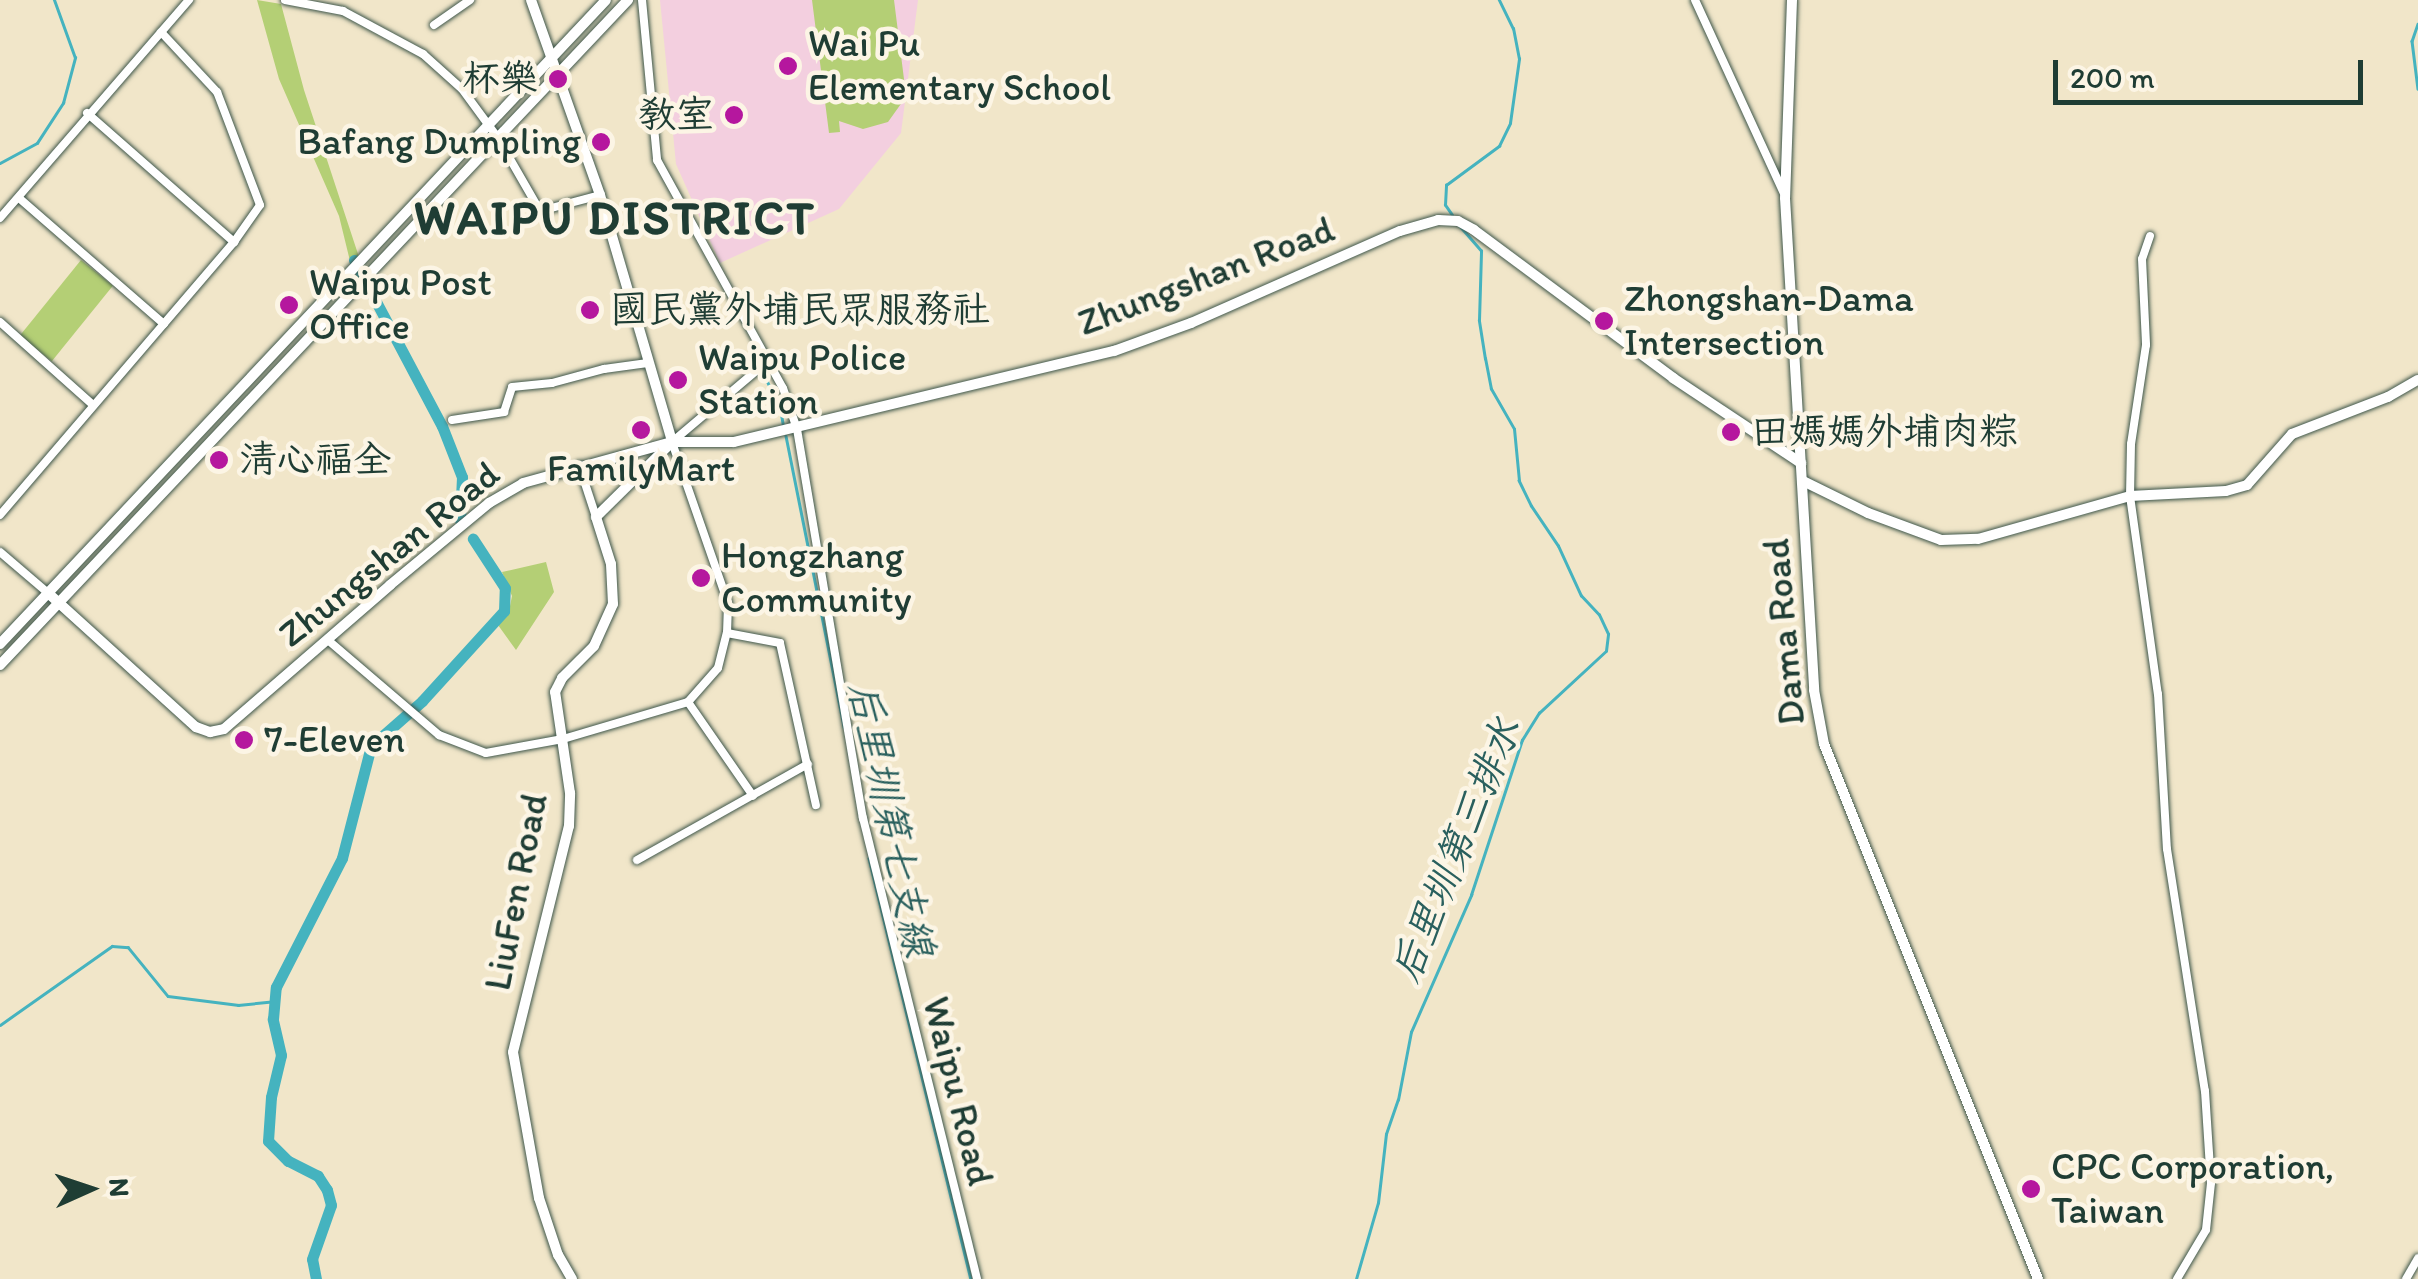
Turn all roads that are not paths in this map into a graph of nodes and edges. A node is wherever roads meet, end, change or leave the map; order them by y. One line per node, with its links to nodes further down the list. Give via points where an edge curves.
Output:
1 (190, 0): 13 (street)
2 (286, 0): 11 (street)
3 (340, 0): 11 (street)
4 (470, 0): 12 (street)
5 (530, 0): 14 (street)
6 (606, 0): 14 (street)
7 (628, 0): 15 (street)
8 (642, 0): 27 (street, Waipu Road, via 657,160)
9 (1695, 0): 21 (street)
10 (1792, 0): 21 (street, Dama Road)
11 (343, 11): 17 (street, via 423,54 462,89)
12 (434, 25)
13 (161, 32): 16 (street); 24 (street, via 217,92 260,205)
14 (551, 58): 15 (street); 17 (street)
15 (558, 70): 18 (street); 19 (street)
16 (87, 114): 20 (street); 24 (street)
17 (488, 126): 18 (street); 41 (street)
18 (498, 138): 19 (street, via 540,211); 42 (street)
19 (600, 195): 28 (street)
20 (19, 198): 22 (street); 26 (street)
21 (1785, 198): 34 (street, Dama Road)
22 (0, 218)
23 (2150, 236): 37 (street, via 2142,258 2146,345)
24 (234, 242): 26 (street)
25 (0, 322): 30 (street)
26 (164, 324): 30 (street)
27 (768, 362): 32 (street, Waipu Road); 33 (street)
28 (648, 364): 31 (street, via 512,387 504,412); 33 (street)
29 (2418, 380): 37 (street, via 2292,434 2247,485)
30 (93, 405): 38 (street)
31 (452, 420)
32 (796, 428): 33 (street, Zhungshan Road, via 734,442); 34 (street, Zhungshan Road, via 1114,350 1423,222 1458,221); 55 (street, Waipu Road, via 863,818)
33 (672, 442): 35 (street, Zhungshan Road); 39 (street); 43 (street, via 728,602)
34 (1801, 463): 36 (street, Dama Road)
35 (579, 466): 39 (street); 44 (street, Zhungshan Road, via 524,482 489,503)
36 (1803, 481): 37 (street, via 1941,540 2011,533); 56 (street, Dama Road, via 1814,690 1824,744)
37 (2130, 496): 57 (street, via 2211,1183 2206,1230)
38 (0, 515)
39 (596, 517): 48 (street, LiuFen Road, via 612,564 614,604 600,636 555,692)
40 (0, 552): 41 (street)
41 (48, 593): 42 (street, Zhungshan Road); 45 (street)
42 (58, 603): 44 (street, Zhungshan Road, via 196,727 210,732 224,729); 46 (street)
43 (727, 634): 47 (street, via 718,668); 49 (street, via 780,643)
44 (328, 641): 48 (street, via 467,748 486,752)
45 (0, 644)
46 (0, 665)
47 (688, 702): 48 (street); 50 (street)
48 (563, 739): 54 (street, LiuFen Road, via 568,826 513,1052 539,1198)
49 (808, 764): 50 (street); 51 (street)
50 (753, 796): 52 (street)
51 (816, 805)
52 (637, 860)
53 (2418, 1258): 58 (street)
54 (572, 1279)
55 (977, 1279)
56 (2038, 1279)
57 (2177, 1279)
58 (2406, 1279)

